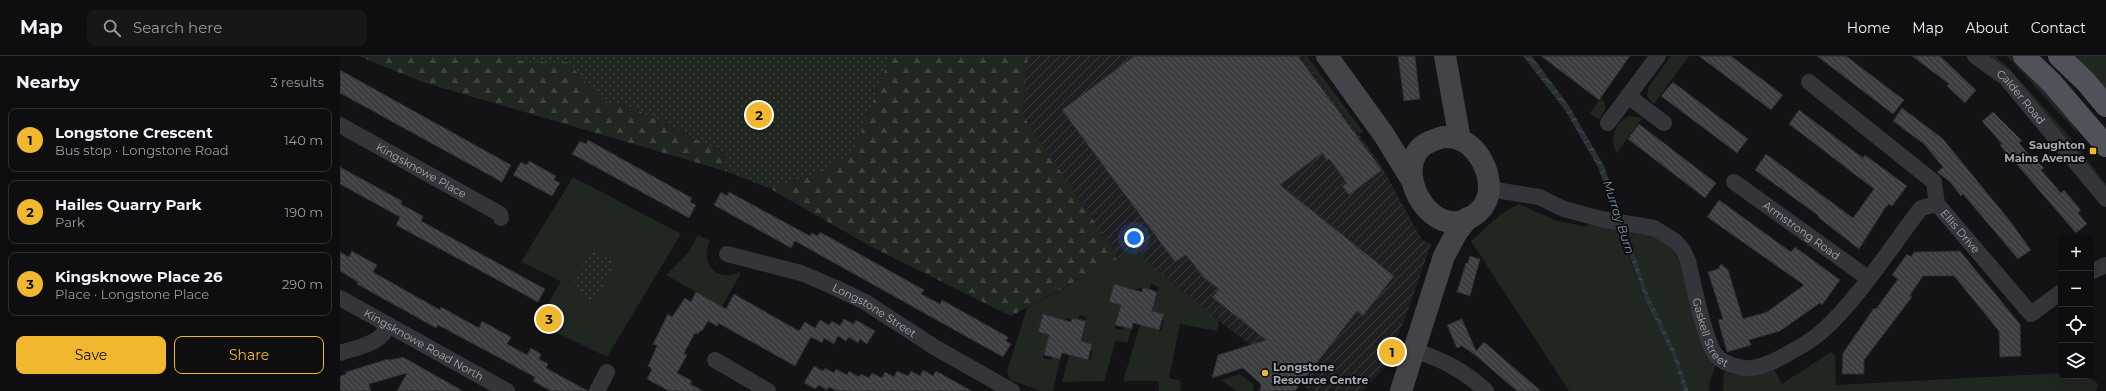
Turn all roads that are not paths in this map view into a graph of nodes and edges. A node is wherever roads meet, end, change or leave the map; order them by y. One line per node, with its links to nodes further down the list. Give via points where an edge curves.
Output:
1 (1327, 56): 14 (street)
2 (1445, 56): 8 (street)
3 (1658, 56): 9 (street)
4 (1975, 56): 22 (street, Calder Road, via 2006,78)
5 (2024, 56): 17 (main road, via 2052,83)
6 (2059, 56): 10 (main road)
7 (1809, 82): 23 (street, Ellis Drive, via 1934,182)
8 (1451, 96): 15 (street, via 1444,127); 16 (street)
9 (1628, 96): 11 (street); 12 (street)
10 (2106, 106)
11 (1608, 123)
12 (1664, 123)
13 (340, 125): 24 (street, Kingsknowe Place, via 500,214)
14 (1384, 135): 18 (street); 19 (street)
15 (1435, 140): 16 (street, via 1447,137); 18 (street)
16 (1460, 140): 21 (street, via 1474,150 1482,163 1488,176)
17 (2106, 146)
18 (1416, 152): 19 (street)
19 (1413, 182): 25 (street, via 1424,207)
20 (1734, 182): 31 (street, Armstrong Road)
21 (1489, 189): 26 (street, via 1483,208); 31 (street, Gaskell Street, via 1539,197 1564,208 1601,219 1654,228 1665,233 1683,250 1688,261 1715,354 1725,363 1743,368 1758,368 1795,350 1819,334)
22 (2106, 199)
23 (1937, 204): 31 (street, Gaskell Street, via 1921,208); 32 (street, Ellis Drive, via 2030,314)
24 (501, 218)
25 (1438, 218): 26 (street, via 1452,223); 28 (street, via 1443,236)
26 (1468, 218): 28 (street)
27 (727, 254): 42 (street, Longstone Street, via 801,273 834,287 864,302 936,348)
28 (1444, 256): 35 (street)
29 (2106, 265): 30 (street)
30 (2093, 271)
31 (1868, 278)
32 (2058, 294)
33 (340, 298): 34 (street, Kingsknowe Road North)
34 (389, 325): 36 (street, via 377,341); 39 (street, Kingsknowe Road North)
35 (1413, 350): 43 (street); 44 (street, via 1459,369)
36 (340, 353)
37 (715, 360): 41 (street)
38 (607, 372): 40 (street)
39 (507, 391)
40 (597, 391)
41 (768, 391)
42 (1012, 391)
43 (1401, 391)
44 (1486, 391)

